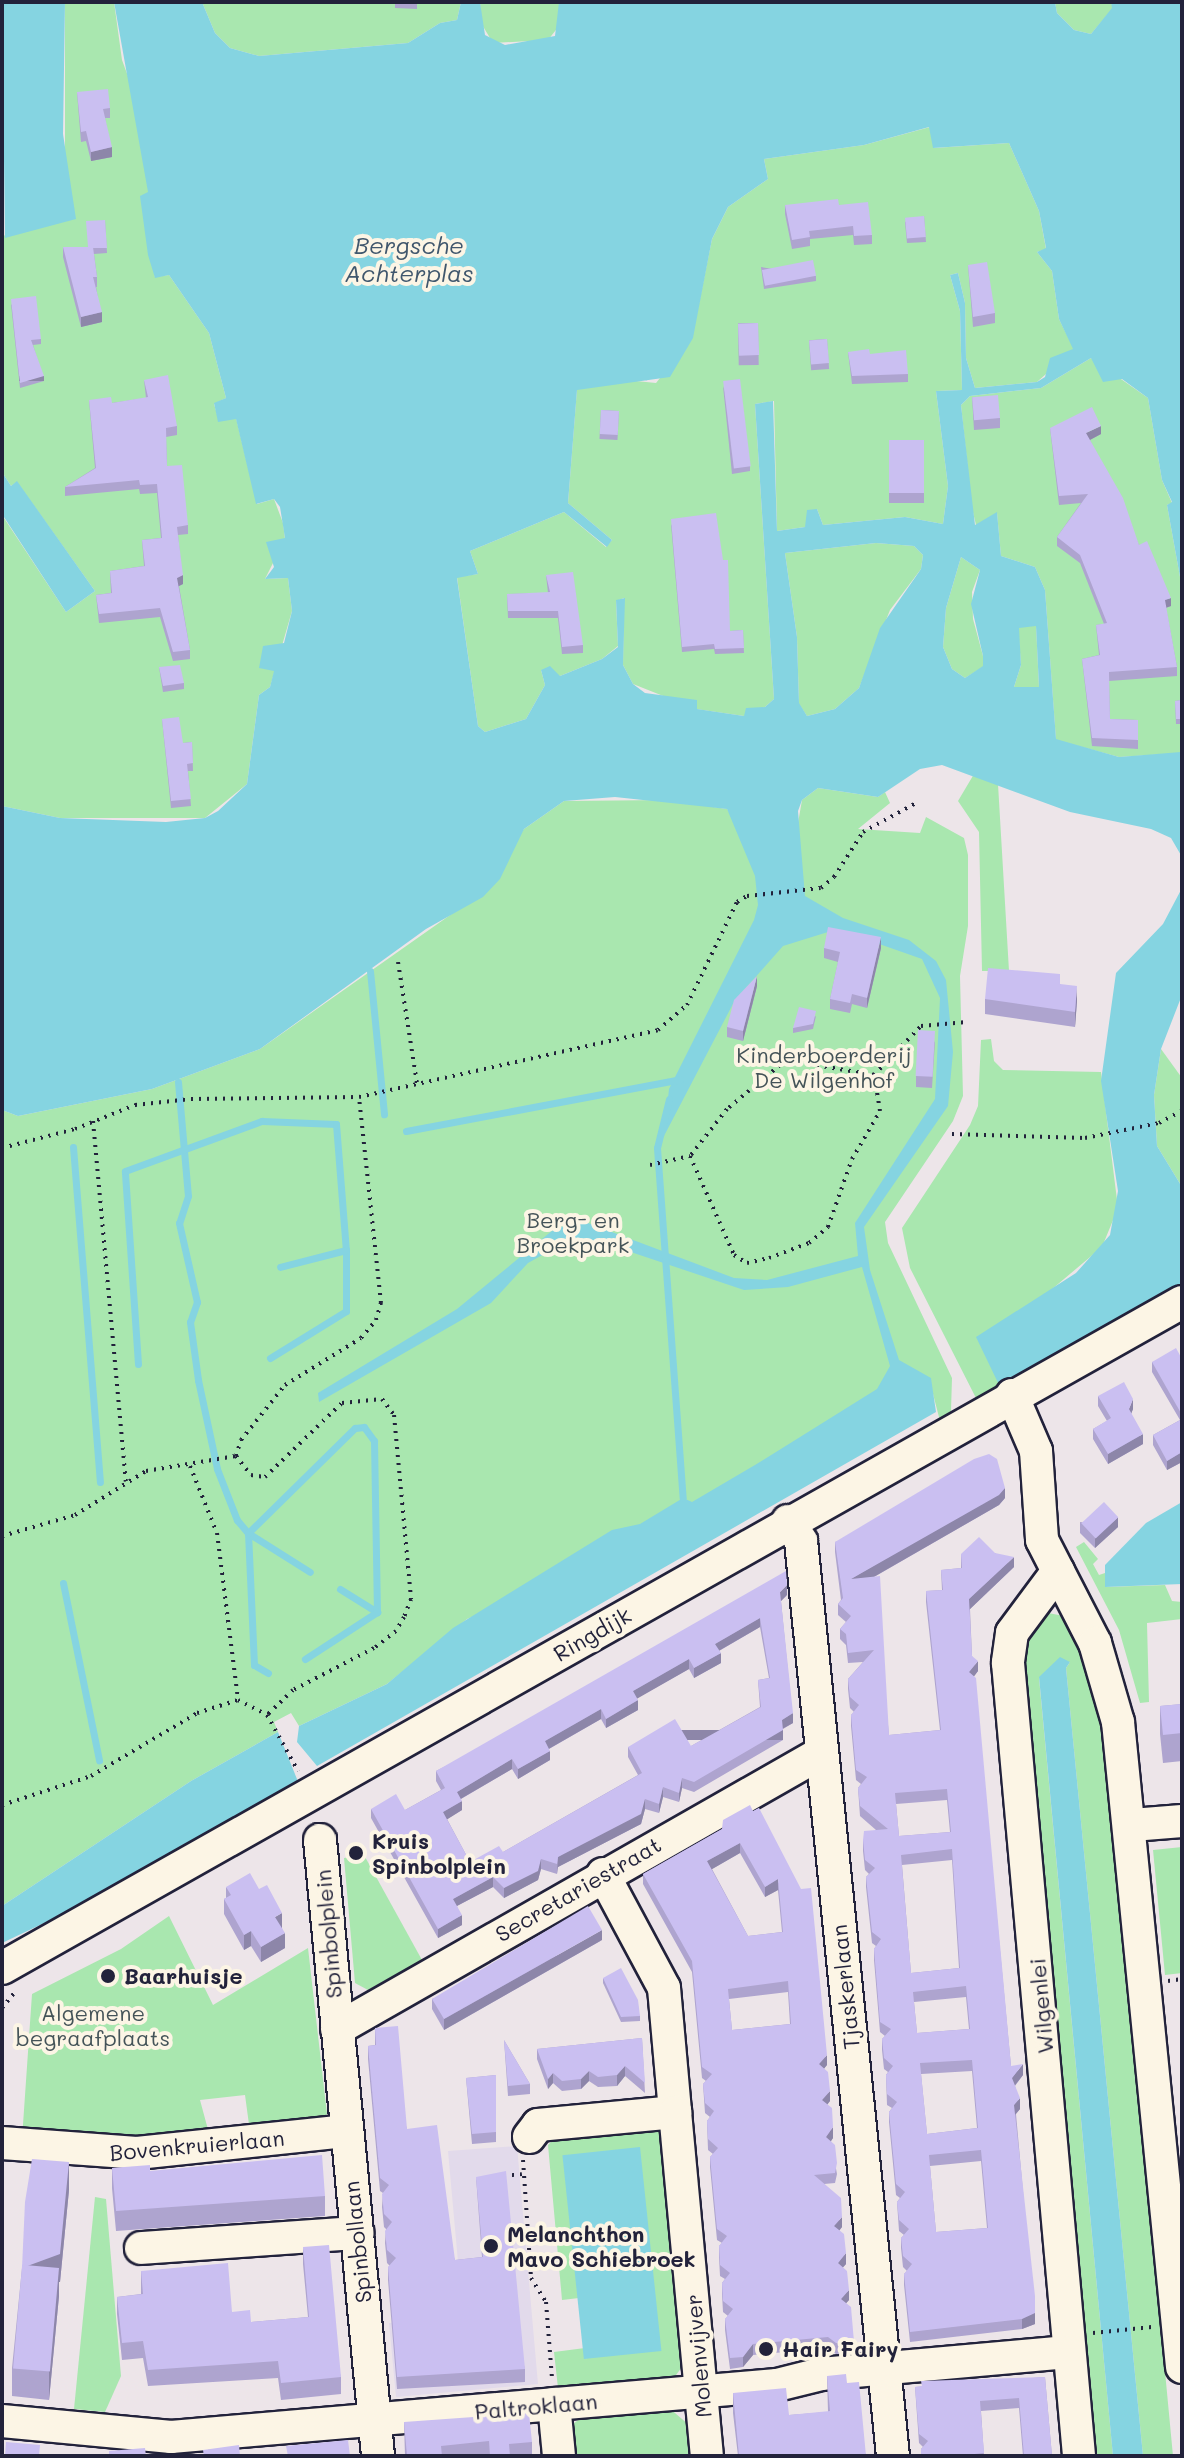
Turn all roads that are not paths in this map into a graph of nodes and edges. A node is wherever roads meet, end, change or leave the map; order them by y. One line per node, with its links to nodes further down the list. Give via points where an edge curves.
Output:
1 (1182, 1302): 2 (street, Ringdijk)
2 (1012, 1395): 3 (street, Ringdijk); 4 (street, via 1035,1444 1042,1540)
3 (788, 1521): 5 (street, Tjaskerlaan, via 801,1541); 10 (street, Ringdijk)
4 (1058, 1571): 7 (street, via 1110,1677); 19 (street, Wilgenlei, via 1012,1633 1008,1663 1069,2313)
5 (821, 1753): 9 (street, Secretariestraat); 20 (street, Tjaskerlaan)
6 (1182, 1821): 7 (street)
7 (1132, 1825): 16 (street)
8 (320, 1840): 11 (street, Spinbolplein)
9 (603, 1874): 11 (street, Secretariestraat); 12 (street, Molenvijver, via 664,1988)
10 (2, 1968)
11 (337, 2029): 13 (street, Spinbollaan)
12 (675, 2112): 14 (street, via 538,2125); 22 (street, Molenvijver)
13 (345, 2131): 15 (street, Bovenkruierlaan, via 137,2153); 17 (street, Spinbollaan)
14 (529, 2137)
15 (2, 2143)
16 (1174, 2180): 21 (street)
17 (357, 2233): 18 (street); 24 (street, Spinbollaan)
18 (141, 2248)
19 (1078, 2343): 20 (street, Paltroklaan); 31 (street, Wilgenlei)
20 (885, 2367): 22 (street, Paltroklaan); 30 (street, Tjaskerlaan)
21 (1182, 2367)
22 (701, 2391): 23 (street, Paltroklaan); 29 (street, Molenvijver)
23 (554, 2404): 24 (street, Paltroklaan); 28 (street)
24 (374, 2420): 26 (street, Paltroklaan); 27 (street, Spinbollaan)
25 (2, 2421): 26 (street, Paltroklaan)
26 (172, 2447)
27 (378, 2456)
28 (559, 2456)
29 (707, 2456)
30 (893, 2456)
31 (1079, 2456)

